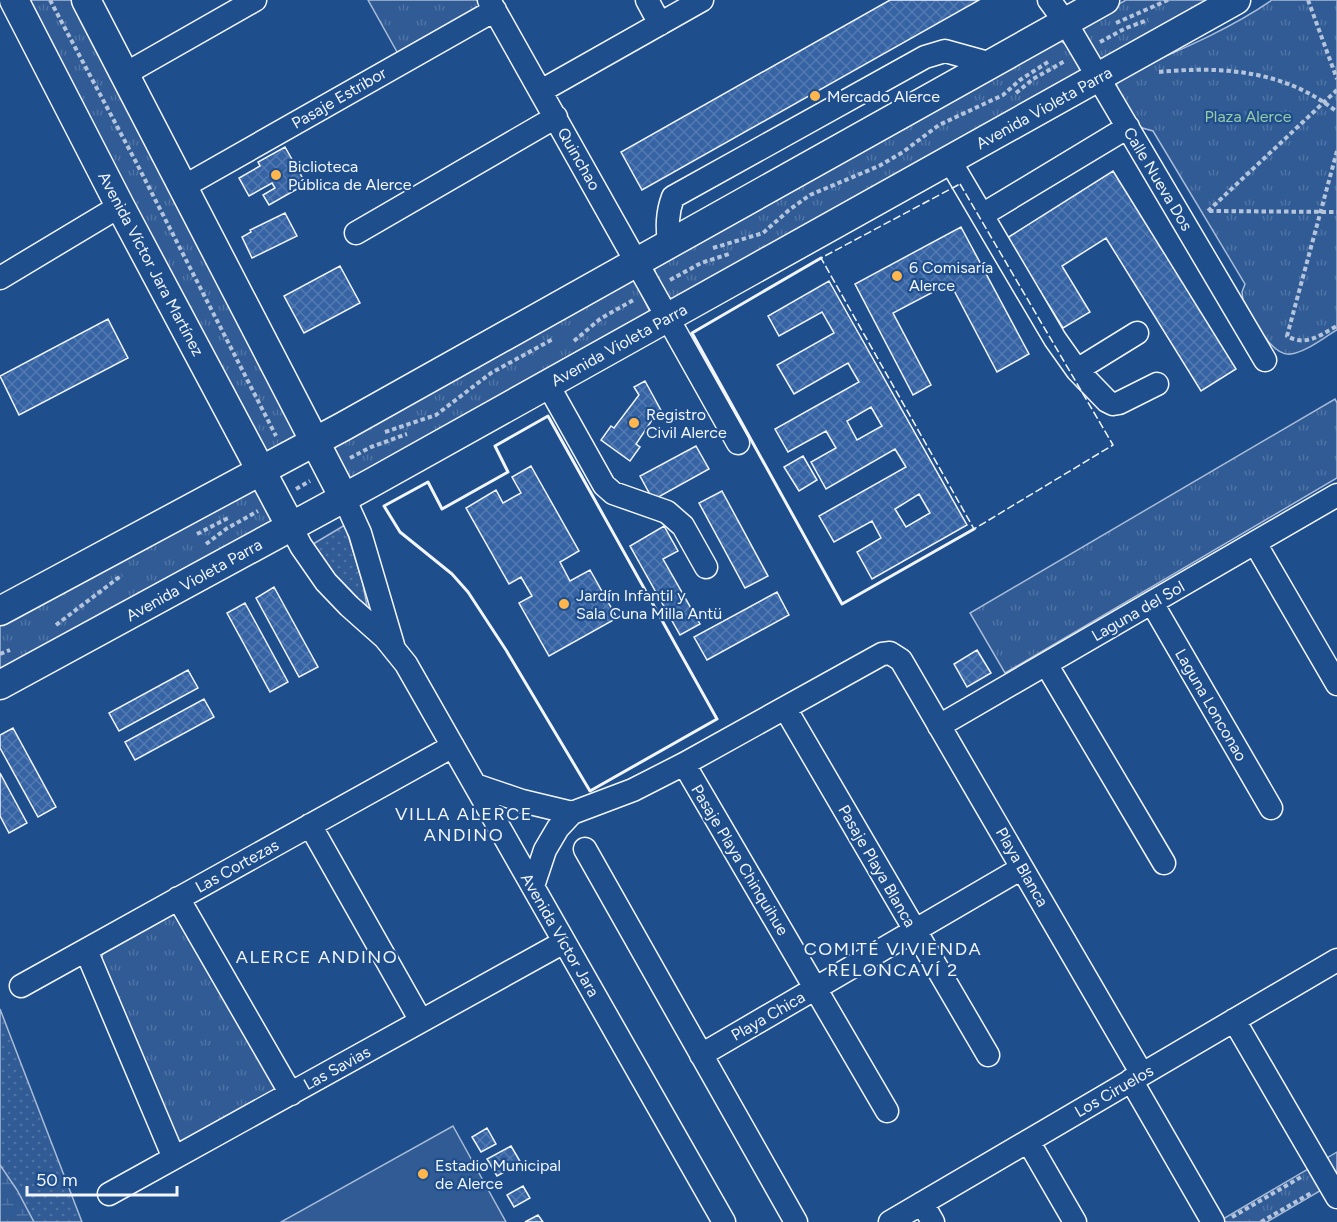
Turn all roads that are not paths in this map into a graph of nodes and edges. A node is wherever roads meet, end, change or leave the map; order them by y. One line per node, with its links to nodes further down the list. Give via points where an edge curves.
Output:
1 (14, 0): 20 (main road, Avenida Víctor Jara Martínez)
2 (86, 0): 13 (main road)
3 (255, 0): 13 (street)
4 (647, 0): 11 (street)
5 (702, 0): 11 (street)
6 (1049, 0): 10 (street, Calle Nueva Dos)
7 (1105, 0): 10 (main road)
8 (1236, 0): 14 (main road, Avenida Violeta Parra)
9 (492, 5): 15 (street, Quinchao); 19 (street, Pasaje Estribor)
10 (1066, 23): 12 (main road); 14 (street, Calle Nueva Dos)
11 (660, 24): 15 (street)
12 (992, 64): 23 (main road); 23 (street, via 937,52 673,197 667,223)
13 (125, 74): 19 (main road)
14 (1099, 78): 17 (street, Calle Nueva Dos); 18 (main road, Avenida Violeta Parra)
15 (541, 92): 16 (street, Quinchao)
16 (556, 117): 22 (street); 24 (street, Quinchao)
17 (1128, 127): 21 (street); 28 (street, Calle Nueva Dos)
18 (950, 161): 21 (street); 26 (main road, Avenida Violeta Parra)
19 (183, 187): 32 (main road)
20 (120, 206): 25 (street); 34 (main road, Avenida Víctor Jara Martínez)
21 (982, 215): 29 (street)
22 (356, 233)
23 (669, 244): 24 (main road)
24 (638, 261): 26 (street, Quinchao); 32 (main road)
25 (0, 278)
26 (669, 317): 31 (main road, Avenida Violeta Parra); 33 (street, Quinchao)
27 (1137, 333): 29 (street)
28 (1265, 360)
29 (1077, 370): 30 (street, via 1113,404)
30 (1156, 384)
31 (548, 385): 36 (main road, Avenida Violeta Parra); 39 (street, via 604,485 613,493 667,512 683,526)
32 (316, 441): 34 (main road); 36 (main road)
33 (738, 443)
34 (260, 471): 37 (main road, Avenida Víctor Jara Martínez); 41 (main road)
35 (1337, 495): 38 (street, Laguna del Sol)
36 (344, 498): 37 (main road, Avenida Violeta Parra); 42 (street, Avenida Víctor Jara, via 360,533)
37 (291, 528): 42 (street, Avenida Víctor Jara, via 330,587); 45 (main road, Avenida Violeta Parra)
38 (1255, 543): 40 (street, Laguna del Sol); 44 (street)
39 (706, 567)
40 (1152, 603): 43 (street, Laguna del Sol); 51 (street, Laguna Lonconao)
41 (0, 611)
42 (390, 643): 48 (street, Avenida Víctor Jara)
43 (1046, 664): 47 (street, Laguna del Sol); 55 (street)
44 (1337, 684)
45 (0, 685)
46 (785, 708): 47 (street, Playa Blanca, via 890,653 901,660); 49 (street); 59 (street, Pasaje Playa Blanca)
47 (939, 726): 56 (street, Playa Blanca)
48 (453, 746): 50 (street, Avenida Víctor Jara); 53 (street, Las Cortezas)
49 (684, 764): 52 (street, via 633,790); 64 (street, Pasaje Playa Chinquihue)
50 (475, 785): 52 (street); 57 (street, Avenida Víctor Jara)
51 (1271, 808)
52 (572, 813): 57 (street, via 545,850)
53 (310, 825): 58 (street, Las Cortezas); 66 (street)
54 (585, 849): 67 (street)
55 (1164, 863)
56 (1022, 867): 59 (street, Playa Chica); 69 (street, Playa Blanca)
57 (532, 886): 60 (street, Avenida Víctor Jara)
58 (178, 898): 61 (street, Las Cortezas); 70 (street)
59 (915, 930): 64 (street, Playa Chica); 68 (street, Pasaje Playa Blanca)
60 (564, 942): 66 (street, Las Savias); 77 (street, Avenida Víctor Jara)
61 (86, 950): 63 (street, Las Cortezas); 73 (street)
62 (1337, 960): 65 (street, Los Ciruelos)
63 (21, 986)
64 (816, 988): 67 (street, Playa Chica); 71 (street, Pasaje Playa Chinquihue)
65 (1234, 1020): 69 (street, Los Ciruelos); 74 (street)
66 (421, 1022): 70 (street, Las Savias)
67 (701, 1055): 78 (street)
68 (988, 1055)
69 (1137, 1077): 72 (street, Los Ciruelos); 81 (street, Playa Blanca)
70 (291, 1094): 73 (street, Las Savias)
71 (887, 1111)
72 (1028, 1141): 76 (street, Los Ciruelos); 80 (street)
73 (174, 1158): 75 (street, Las Savias)
74 (1328, 1182)
75 (109, 1194)
76 (928, 1213): 79 (street, Los Ciruelos)
77 (724, 1222)
78 (796, 1222)
79 (890, 1222)
80 (1075, 1222)
81 (1213, 1222)

